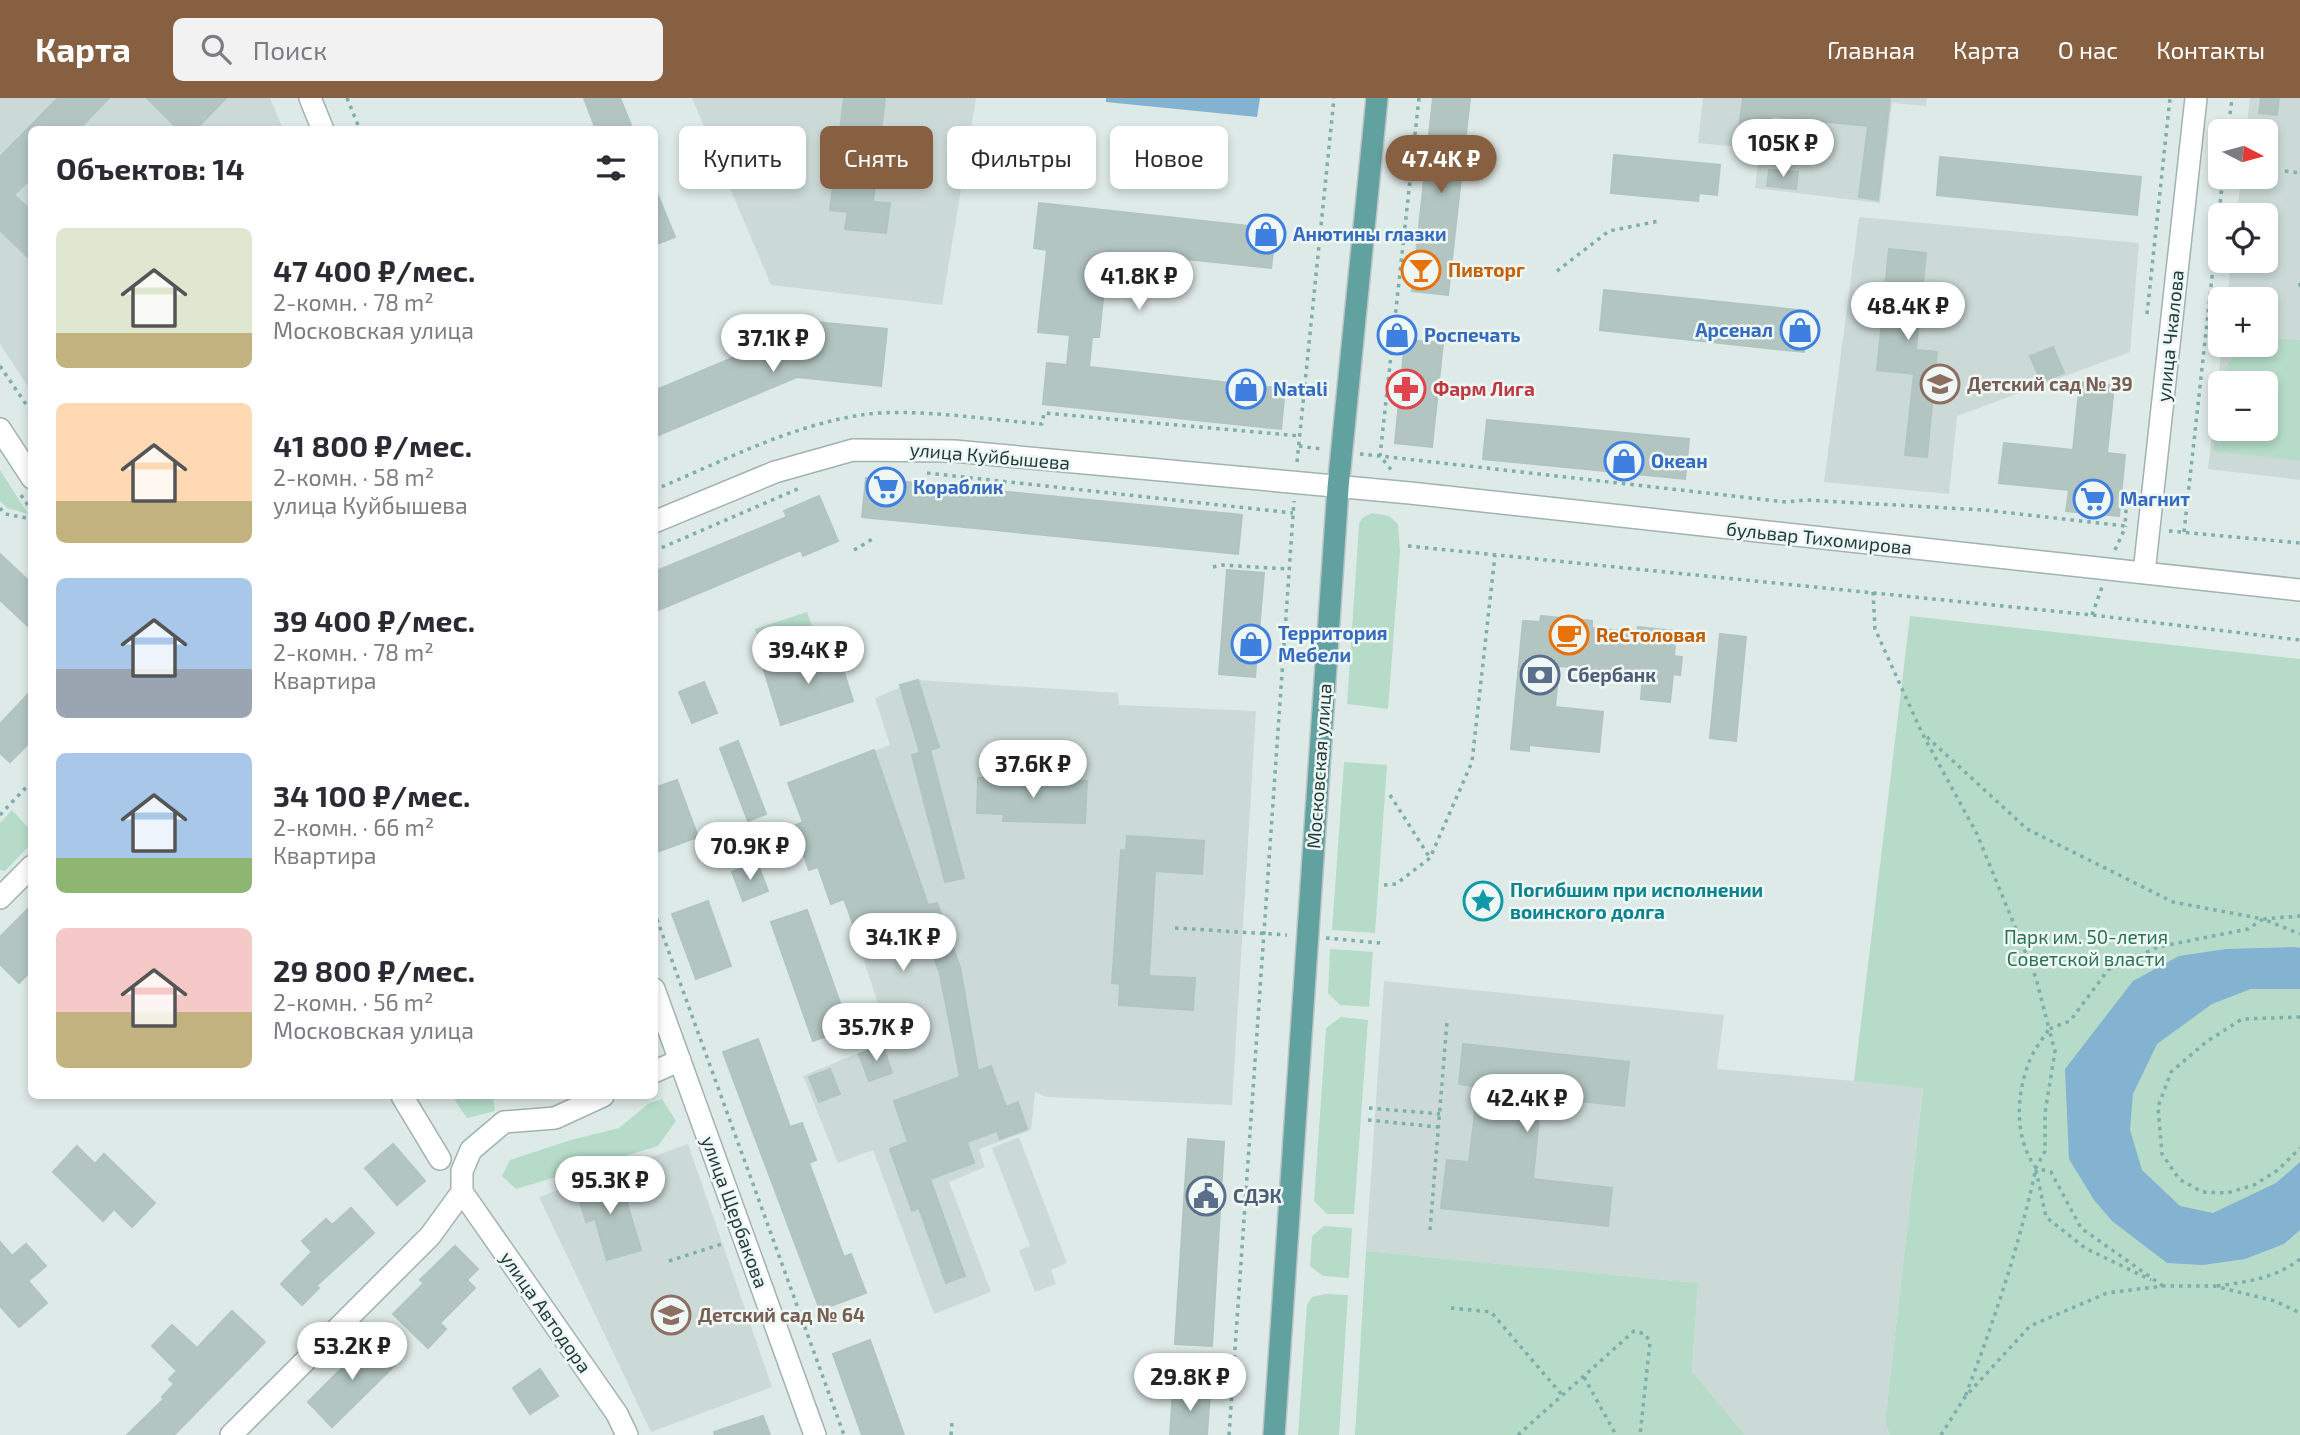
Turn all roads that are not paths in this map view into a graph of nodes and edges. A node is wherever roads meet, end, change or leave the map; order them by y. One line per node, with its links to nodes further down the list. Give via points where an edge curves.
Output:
1 (310, 98): 4 (street)
2 (1377, 98): 7 (main road, Московская улица)
3 (2196, 98): 9 (street, улица Чкалова)
4 (321, 126)
5 (0, 429): 6 (street)
6 (28, 472)
7 (1338, 488): 8 (street, улица Куйбышева, via 954,450 853,450 775,472); 9 (street, бульвар Тихомирова); 23 (main road, Московская улица)
8 (658, 520)
9 (2144, 573): 10 (street, бульвар Тихомирова)
10 (2300, 590)
11 (28, 870): 12 (street)
12 (0, 898)
13 (658, 1000): 14 (street, улица Щербакова)
14 (680, 1060): 15 (street); 22 (street, улица Щербакова)
15 (658, 1070)
16 (404, 1099): 18 (street)
17 (596, 1099): 19 (street, via 555,1118 504,1122 471,1150 462,1171)
18 (440, 1159)
19 (462, 1192): 20 (street, via 430,1236); 21 (street, улица Автодора, via 617,1414)
20 (231, 1435)
21 (627, 1435)
22 (815, 1435)
23 (1274, 1435)

